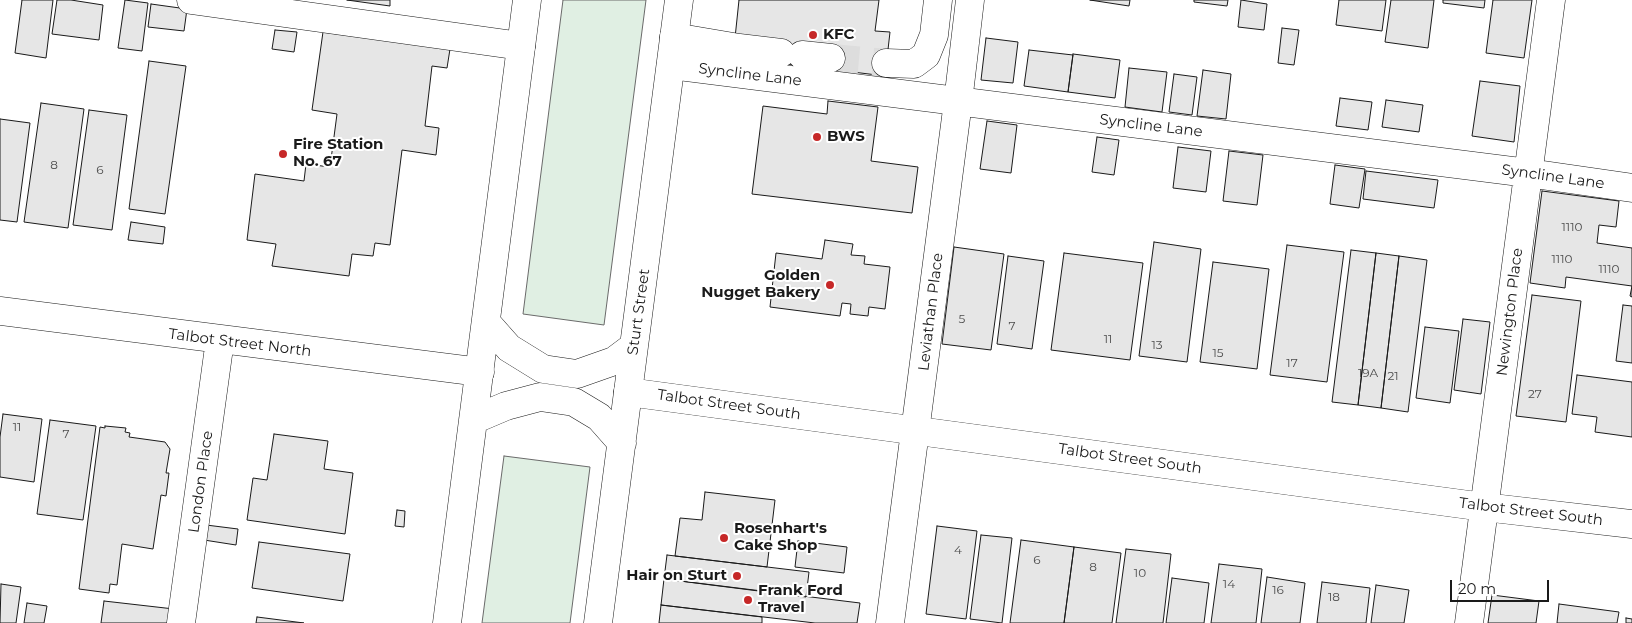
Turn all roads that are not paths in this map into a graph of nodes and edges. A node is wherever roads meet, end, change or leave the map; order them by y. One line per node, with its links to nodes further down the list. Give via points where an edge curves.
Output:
1 (191, 0): 7 (main road)
2 (527, 0): 9 (main road)
3 (679, 0): 8 (main road, Sturt Street)
4 (938, 0): 11 (main road, via 934,35 926,55 914,64)
5 (970, 0): 13 (main road, Leviathan Place)
6 (1551, 0): 14 (main road, Newington Place)
7 (263, 5): 9 (main road)
8 (674, 37): 10 (main road); 12 (main road, Sturt Street)
9 (521, 46): 17 (main road)
10 (831, 58)
11 (886, 63)
12 (671, 65): 13 (main road, Syncline Lane); 19 (main road, Sturt Street)
13 (958, 102): 14 (main road, Syncline Lane); 23 (main road, Leviathan Place)
14 (1528, 173): 15 (main road, Syncline Lane); 25 (main road, Newington Place)
15 (1632, 188)
16 (0, 311): 18 (main road, Talbot Street North)
17 (486, 322): 19 (main road, via 510,348 543,369 577,374 614,361); 20 (main road)
18 (220, 340): 20 (main road, Talbot Street North); 27 (main road, London Place)
19 (634, 346): 21 (main road, Sturt Street)
20 (480, 372): 22 (main road)
21 (628, 392): 23 (main road, Talbot Street South); 24 (main road, Sturt Street)
22 (474, 420): 24 (main road, via 506,406 540,398 574,402 600,417); 28 (main road)
23 (915, 431): 25 (main road, Talbot Street South); 30 (main road, Leviathan Place)
24 (622, 443): 29 (main road, Sturt Street)
25 (1484, 507): 26 (main road, Talbot Street South); 31 (main road, Newington Place)
26 (1632, 524)
27 (181, 623)
28 (447, 623)
29 (598, 623)
30 (890, 623)
31 (1469, 623)

